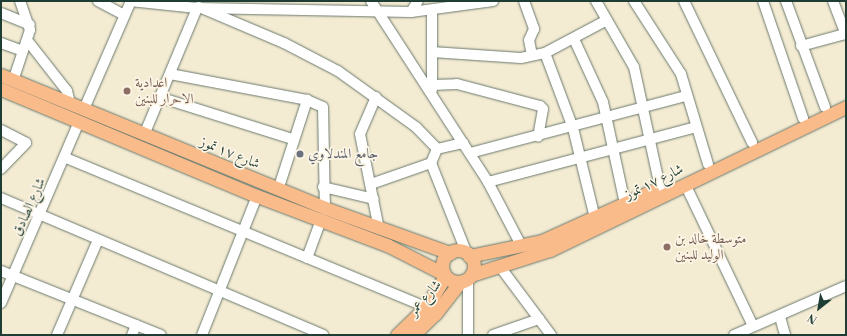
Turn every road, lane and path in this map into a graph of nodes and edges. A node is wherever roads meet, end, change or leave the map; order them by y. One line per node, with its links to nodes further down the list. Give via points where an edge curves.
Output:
1 (20, 1): 21 (street)
2 (98, 1): 19 (street)
3 (130, 1): 14 (street); 19 (street)
4 (371, 1): 16 (street)
5 (418, 1): 17 (street)
6 (493, 1): 15 (street)
7 (524, 1): 30 (street, via 534,29 529,40)
8 (596, 1): 20 (street)
9 (634, 1): 35 (street, via 674,62)
10 (684, 1): 55 (street)
11 (763, 1): 46 (street)
12 (786, 1): 26 (street)
13 (833, 1): 22 (street)
14 (198, 7): 16 (street); 31 (street); 37 (street, via 284,43 338,71)
15 (432, 10): 17 (street); 28 (street)
16 (378, 12): 17 (street); 34 (street)
17 (411, 12)
18 (1, 14): 21 (street)
19 (124, 15): 43 (street)
20 (607, 20): 23 (street); 44 (street, via 634,67)
21 (30, 25): 24 (street)
22 (846, 34): 26 (street)
23 (574, 39): 29 (street); 45 (street)
24 (27, 40): 27 (street); 40 (street, via 67,91)
25 (1, 43): 27 (street)
26 (801, 46): 41 (street)
27 (23, 51): 32 (street)
28 (432, 52): 30 (street); 34 (street)
29 (545, 53): 30 (street); 49 (street)
30 (532, 55)
31 (170, 74): 36 (street); 39 (street)
32 (7, 78): 40 (main road, شارع ١٧ تموز)
33 (1, 89): 47 (main road, شارع ١٧ تموز)
34 (432, 89): 52 (street, via 457,84 540,106 543,109); 56 (street)
35 (686, 96): 44 (street); 48 (street)
36 (159, 97): 51 (street); 53 (street)
37 (376, 97): 57 (street, via 416,127); 66 (street, via 360,134)
38 (846, 97): 41 (main road, شارع ١٧ تموز)
39 (307, 100): 53 (street); 68 (street, via 324,111)
40 (70, 103): 43 (main road, شارع ١٧ تموز)
41 (825, 107): 46 (main road, شارع ١٧ تموز)
42 (846, 107): 67 (main road, شارع ١٧ تموز)
43 (84, 109): 51 (main road, شارع ١٧ تموز)
44 (644, 109): 45 (street); 54 (street)
45 (607, 118): 49 (street); 58 (street)
46 (803, 118): 55 (main road, شارع ١٧ تموز)
47 (79, 122): 60 (street, شارع الصادق); 71 (main road, شارع ١٧ تموز)
48 (696, 127): 54 (street); 63 (street)
49 (573, 128): 52 (street); 61 (street)
50 (1, 130): 64 (street, via 26,143)
51 (144, 135): 70 (main road, شارع ١٧ تموز)
52 (538, 136): 59 (street)
53 (292, 139): 70 (street)
54 (651, 142): 58 (street); 69 (street)
55 (752, 142): 63 (main road, شارع ١٧ تموز)
56 (463, 143): 57 (street); 59 (street)
57 (437, 149): 62 (street)
58 (615, 151): 61 (street); 74 (street)
59 (470, 154): 65 (street)
60 (66, 158): 76 (street, شارع الصادق); 79 (street)
61 (581, 159): 65 (street); 77 (street)
62 (431, 162): 66 (street); 83 (street)
63 (708, 164): 69 (main road, شارع ١٧ تموز)
64 (1, 169)
65 (488, 182): 81 (street)
66 (371, 184): 73 (street)
67 (685, 184): 85 (main road, شارع ١٧ تموز, via 550,250); 98 (street)
68 (323, 187): 73 (street); 75 (street)
69 (660, 187): 74 (main road, شارع ١٧ تموز)
70 (278, 190): 75 (main road, شارع ١٧ تموز)
71 (257, 196): 75 (main road, شارع ١٧ تموز); 79 (street)
72 (1, 198): 76 (street)
73 (374, 199): 78 (street)
74 (625, 204): 77 (main road, شارع ١٧ تموز)
75 (323, 214): 78 (main road, شارع ١٧ تموز); 84 (street); 87 (main road, شارع ١٧ تموز)
76 (40, 215): 80 (street); 88 (street, شارع الصادق)
77 (595, 218): 81 (main road, شارع ١٧ تموز)
78 (379, 229): 82 (main road, شارع ١٧ تموز)
79 (244, 232): 84 (street); 91 (street)
80 (98, 240): 91 (street); 92 (street)
81 (522, 247): 83 (main road, شارع ١٧ تموز)
82 (450, 253): 83 (main road); 87 (main road, via 442,264)
83 (468, 255): 89 (main road, via 473,263)
84 (307, 258): 94 (street)
85 (501, 268): 89 (main road, شارع ١٧ تموز); 96 (street)
86 (1, 271): 88 (street)
87 (444, 275): 89 (main road); 94 (main road, شارع عمر)
88 (14, 277): 92 (street); 93 (street, شارع الصادق)
89 (466, 279): 105 (main road, شارع عمر); 106 (street)
90 (846, 286): 95 (street)
91 (220, 293): 102 (street); 103 (street)
92 (72, 300): 97 (street); 99 (street)
93 (1, 303)
94 (426, 307): 104 (main road, شارع عمر)
95 (780, 316): 98 (street); 110 (street)
96 (539, 319): 107 (street); 108 (street)
97 (136, 325): 100 (street); 101 (street)
98 (753, 326): 109 (street)
99 (57, 335)
100 (132, 335)
101 (161, 335)
102 (202, 335)
103 (323, 335)
104 (397, 335)
105 (413, 335)
106 (468, 335)
107 (493, 335)
108 (551, 335)
109 (734, 335)
110 (785, 335)

